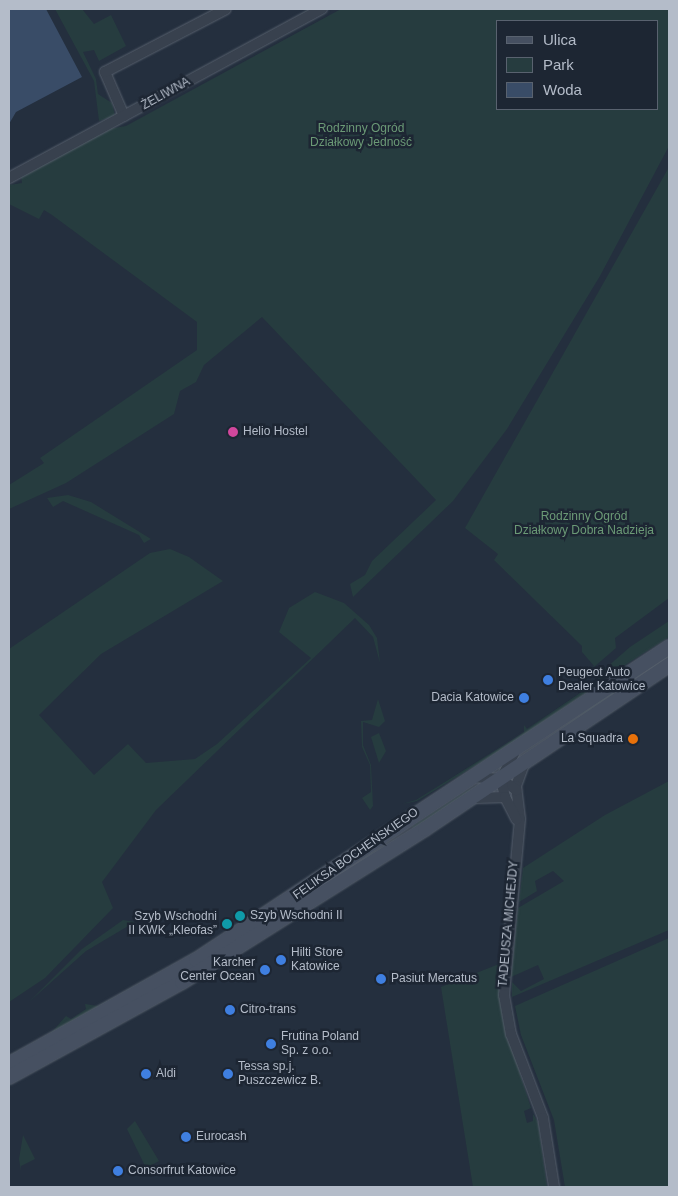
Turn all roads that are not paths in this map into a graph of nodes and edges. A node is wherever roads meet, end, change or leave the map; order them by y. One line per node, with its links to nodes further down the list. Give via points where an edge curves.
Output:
1 (226, 9): 3 (street, via 105,72)
2 (322, 9): 3 (street, ŻELIWNA)
3 (124, 116): 4 (street, ŻELIWNA)
4 (9, 178)
5 (669, 647): 7 (main road, FELIKSA BOCHEŃSKIEGO)
6 (669, 665): 8 (main road, FELIKSA BOCHEŃSKIEGO)
7 (516, 751): 9 (main road, FELIKSA BOCHEŃSKIEGO); 10 (street)
8 (525, 762): 10 (main road, FELIKSA BOCHEŃSKIEGO); 11 (street, TADEUSZA MICHEJDY)
9 (472, 777): 10 (street); 15 (main road, FELIKSA BOCHEŃSKIEGO, via 189,964)
10 (501, 778): 11 (street); 12 (street, TADEUSZA MICHEJDY); 13 (main road, FELIKSA BOCHEŃSKIEGO)
11 (516, 790): 14 (street, TADEUSZA MICHEJDY, via 521,811)
12 (505, 797): 13 (street); 14 (street, TADEUSZA MICHEJDY, via 513,807)
13 (470, 800): 16 (main road, FELIKSA BOCHEŃSKIEGO, via 182,982)
14 (517, 834): 17 (street, TADEUSZA MICHEJDY, via 504,995 513,1040 543,1118)
15 (9, 1064)
16 (9, 1077)
17 (554, 1187)

